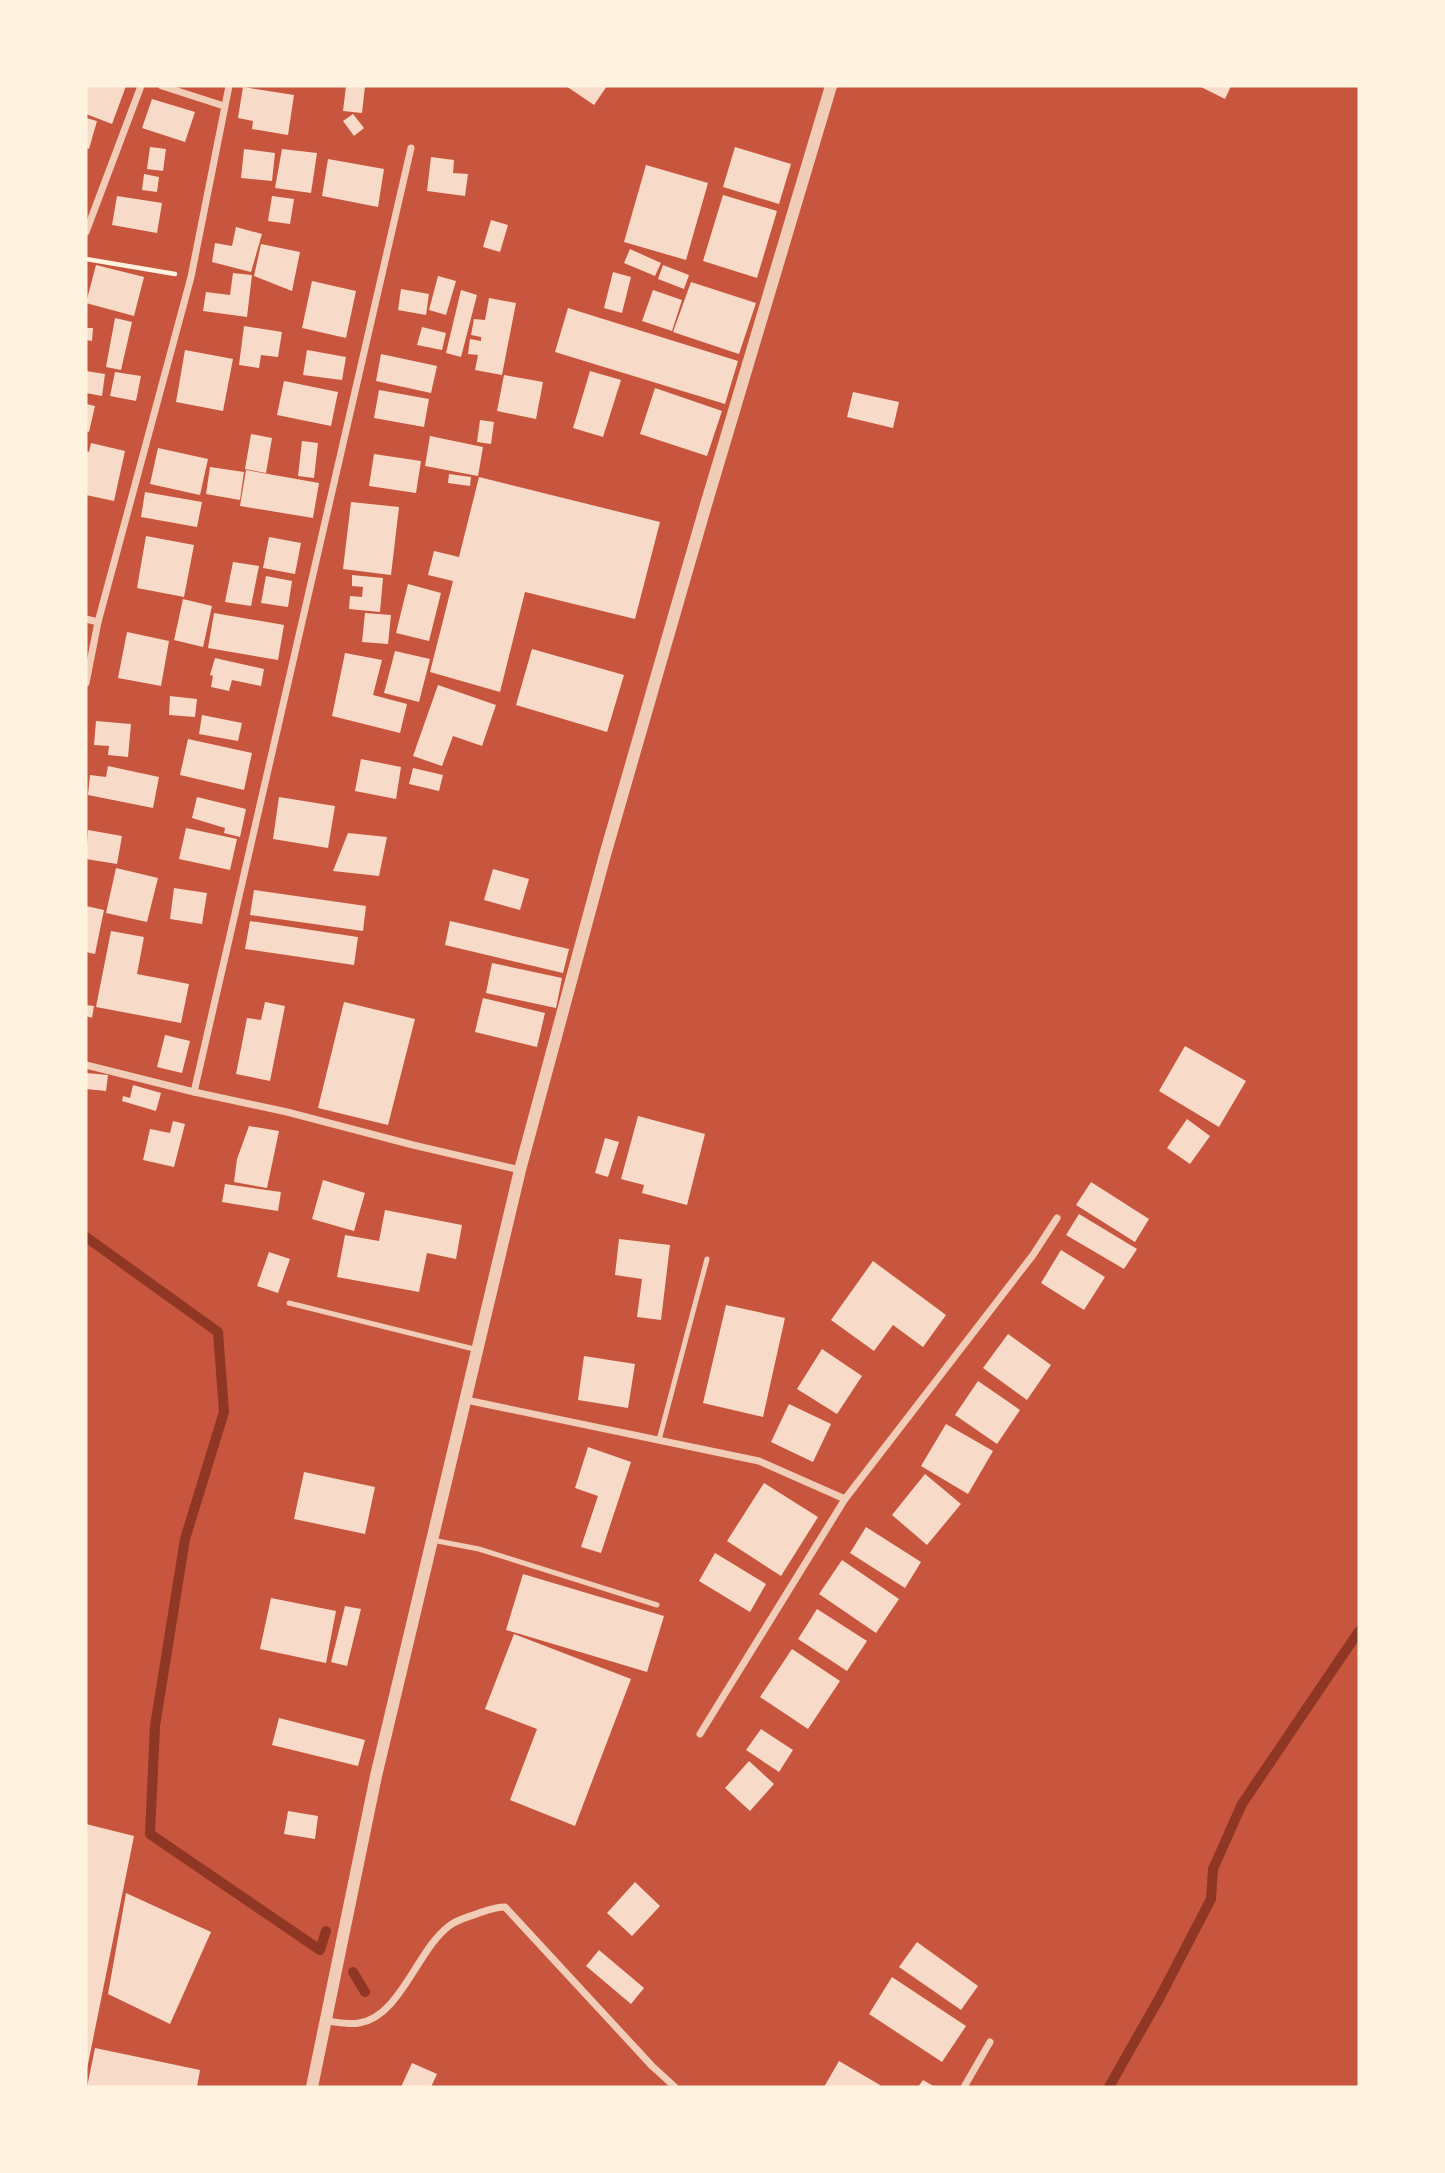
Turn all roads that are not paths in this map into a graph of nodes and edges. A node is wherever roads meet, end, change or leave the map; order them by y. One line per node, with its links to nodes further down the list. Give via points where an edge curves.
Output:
1 (141, 86): 7 (street)
2 (162, 86): 5 (street)
3 (229, 86): 5 (street)
4 (831, 86): 13 (street, via 605,855)
5 (224, 106): 9 (street, via 191,277)
6 (411, 148): 12 (street)
7 (86, 232)
8 (86, 619): 9 (street)
9 (98, 622): 10 (street)
10 (86, 683)
11 (86, 1065): 12 (street)
12 (194, 1092): 13 (street)
13 (520, 1170): 17 (street)
14 (1057, 1218): 20 (street)
15 (707, 1259): 19 (lane)
16 (289, 1303): 17 (lane)
17 (478, 1350): 18 (street)
18 (466, 1401): 19 (street); 21 (street)
19 (659, 1440): 20 (street, via 760,1461)
20 (845, 1499): 23 (street)
21 (431, 1539): 22 (lane, via 479,1549); 24 (street, via 376,1776)
22 (657, 1605)
23 (700, 1734)
24 (327, 2021): 26 (street); 27 (street, via 360,2023 383,2011 449,1926 505,1907)
25 (990, 2042): 28 (street)
26 (313, 2087)
27 (675, 2087)
28 (964, 2087)

